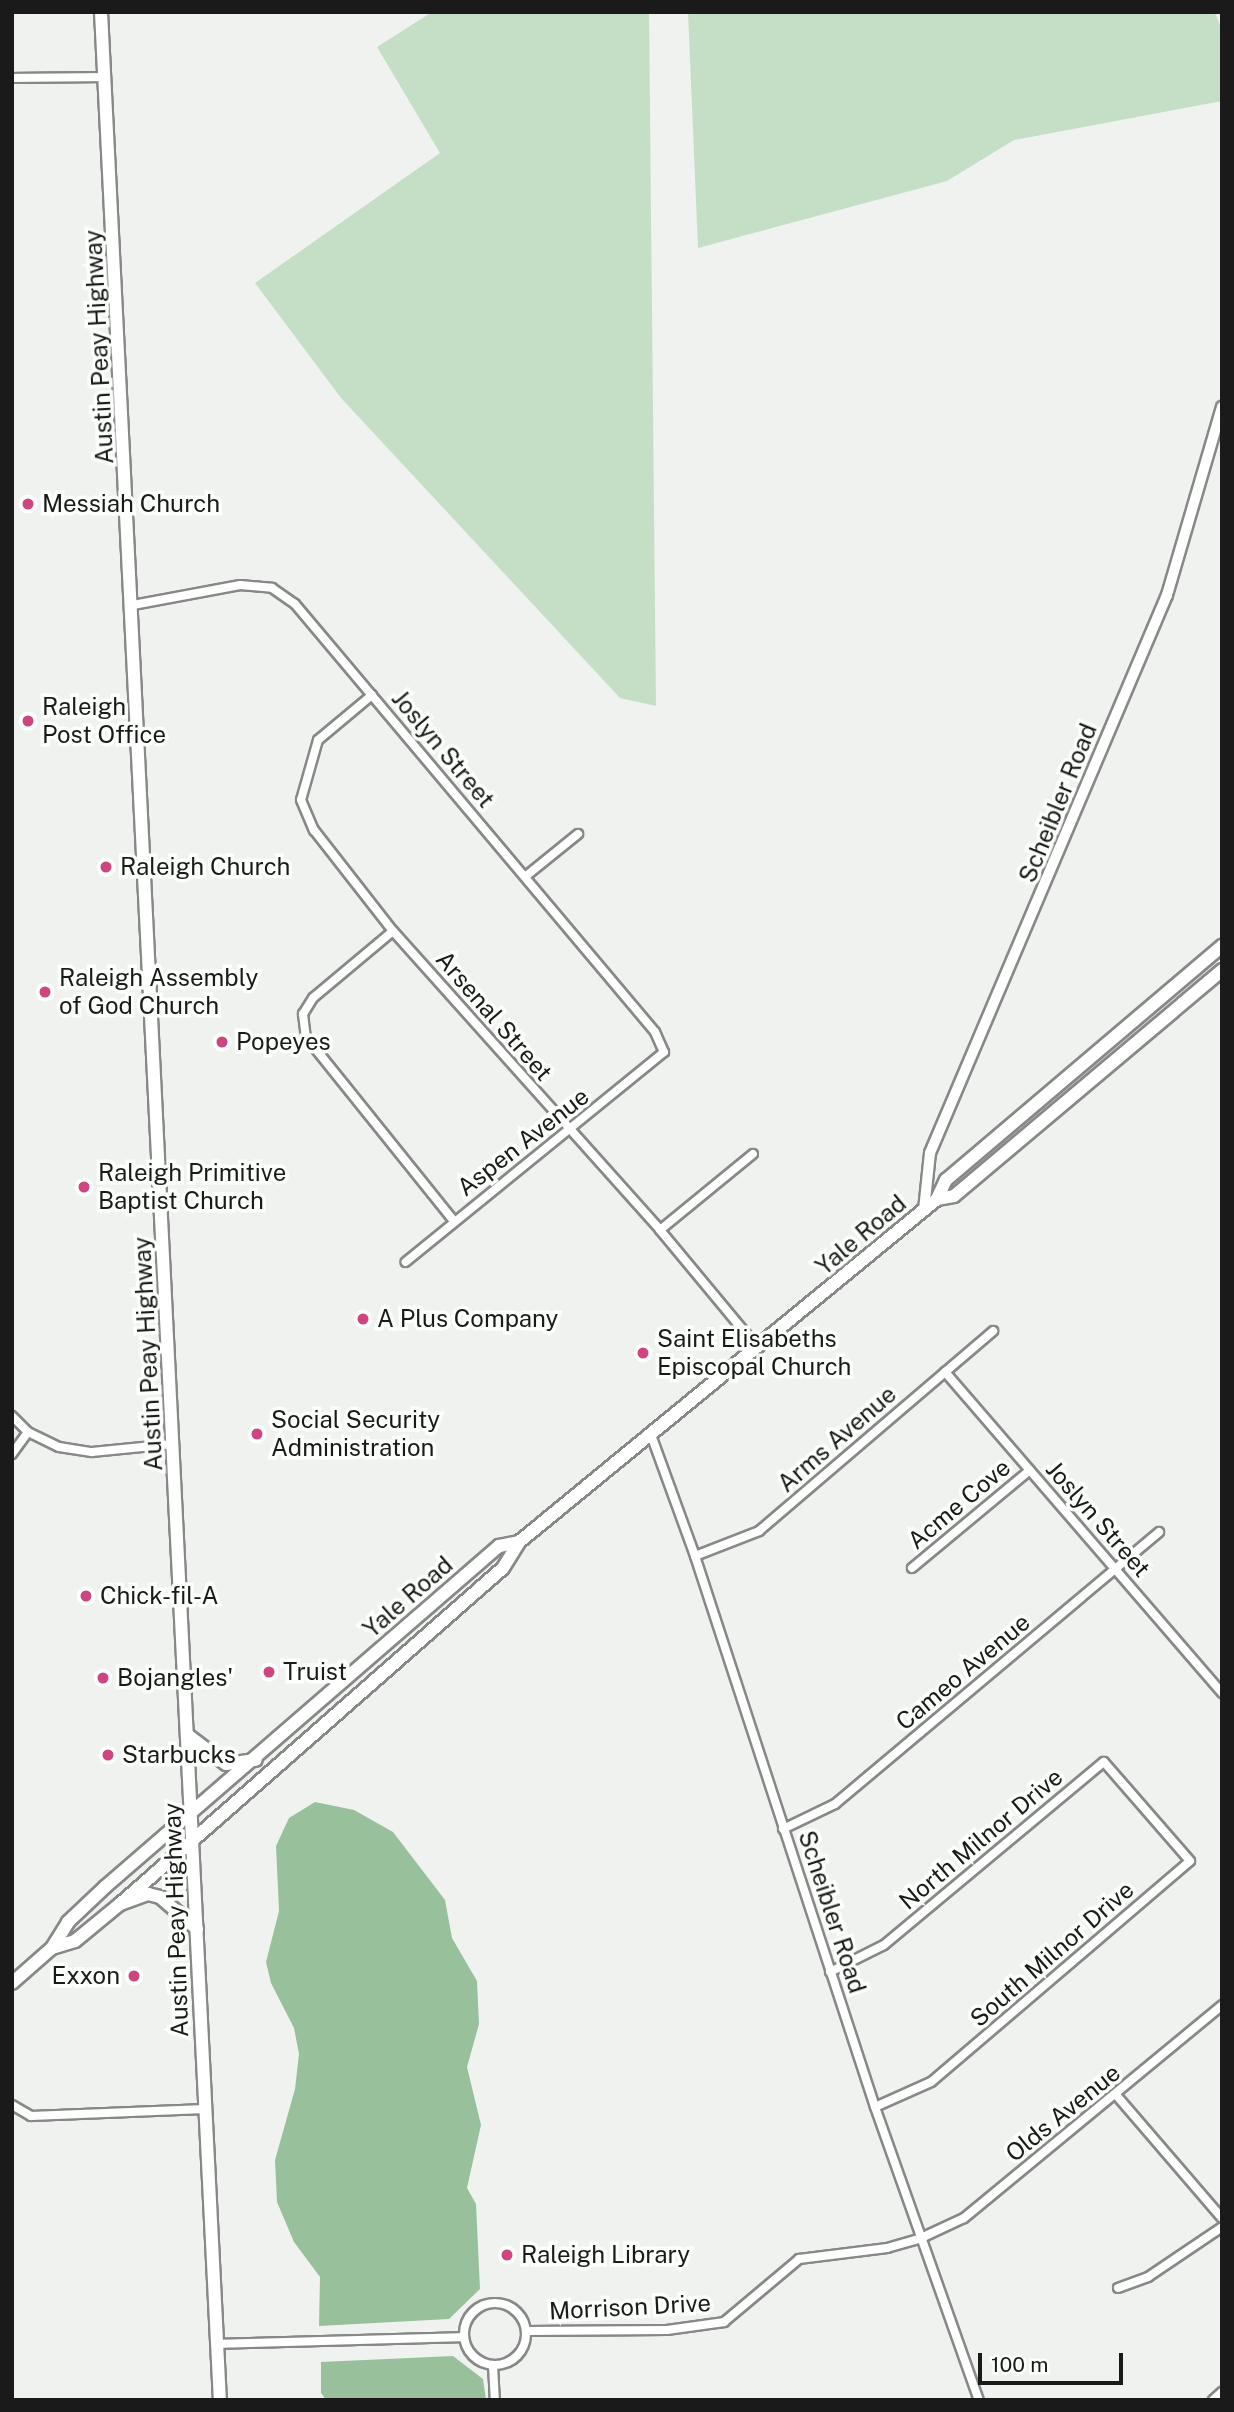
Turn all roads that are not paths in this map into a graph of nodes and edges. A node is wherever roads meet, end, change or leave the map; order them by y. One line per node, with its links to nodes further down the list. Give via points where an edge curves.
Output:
1 (101, 12): 2 (main road, Austin Peay Highway)
2 (105, 77): 3 (street); 5 (main road, Austin Peay Highway)
3 (12, 78)
4 (1222, 407): 16 (street, Scheibler Road, via 1167,595 930,1153)
5 (133, 605): 6 (street, Joslyn Street, via 240,585 272,588 295,604); 26 (main road, Austin Peay Highway)
6 (372, 695): 8 (street, Joslyn Street); 9 (street, Arsenal Street, via 318,740 301,800 314,830)
7 (578, 834): 8 (street)
8 (526, 876): 12 (street, Joslyn Street, via 655,1032)
9 (393, 931): 13 (street, Arsenal Street); 17 (street, via 313,998 303,1014 306,1037)
10 (1222, 947): 15 (main road, Yale Road, via 946,1180)
11 (1222, 970): 15 (main road, Yale Road, via 954,1196)
12 (664, 1052): 13 (street, Aspen Avenue)
13 (570, 1132): 17 (street, Aspen Avenue); 18 (street, Arsenal Street)
14 (753, 1154): 18 (street)
15 (937, 1199): 16 (main road, Yale Road)
16 (924, 1210): 21 (main road, Yale Road)
17 (454, 1221): 19 (street, Aspen Avenue)
18 (660, 1230): 21 (street, Arsenal Street)
19 (405, 1262)
20 (993, 1331): 22 (street, Arms Avenue)
21 (758, 1348): 25 (main road, Yale Road)
22 (944, 1372): 28 (street, Joslyn Street); 31 (street, Arms Avenue, via 759,1531)
23 (12, 1416): 24 (street)
24 (28, 1432): 26 (street, via 59,1447 92,1452); 27 (street)
25 (651, 1435): 30 (main road, Yale Road); 31 (street, Scheibler Road)
26 (173, 1444): 35 (main road, Austin Peay Highway)
27 (12, 1454)
28 (1030, 1470): 32 (street, Acme Cove); 33 (street, Joslyn Street)
29 (1159, 1532): 33 (street, Cameo Avenue)
30 (519, 1542): 36 (main road, Yale Road, via 499,1546); 40 (main road, Yale Road, via 503,1568)
31 (695, 1556): 39 (street, Scheibler Road)
32 (912, 1568)
33 (1116, 1569): 34 (street, Joslyn Street); 39 (street, Cameo Avenue, via 835,1804)
34 (1222, 1693)
35 (189, 1735): 36 (main road, via 226,1764); 38 (main road, Austin Peay Highway)
36 (256, 1760): 38 (main road, Yale Road)
37 (1143, 1806): 44 (street, North Milnor Drive, via 1104,1762 884,1945); 49 (street, South Milnor Drive, via 1190,1861 932,2082)
38 (193, 1813): 40 (main road, Austin Peay Highway); 43 (main road, Yale Road, via 68,1922)
39 (783, 1829): 44 (street, Scheibler Road)
40 (193, 1838): 41 (main road, Yale Road); 42 (main road, Austin Peay Highway)
41 (120, 1903): 42 (main road, via 148,1894 160,1897); 43 (main road, Yale Road, via 75,1941)
42 (197, 1929): 50 (main road, Austin Peay Highway)
43 (52, 1948): 45 (main road, Yale Road)
44 (830, 1972): 49 (street, Scheibler Road)
45 (12, 1983)
46 (1222, 2005): 47 (street, Olds Avenue)
47 (1116, 2096): 51 (street); 53 (street, Olds Avenue, via 964,2218)
48 (12, 2105): 50 (street, via 31,2116)
49 (875, 2107): 53 (street, Scheibler Road)
50 (205, 2109): 57 (main road, Austin Peay Highway)
51 (1222, 2218)
52 (1222, 2227): 54 (street, via 1148,2277)
53 (920, 2238): 55 (street, Morrison Drive, via 887,2249 799,2259 724,2322 667,2330); 62 (street, Scheibler Road)
54 (1118, 2288)
55 (526, 2331): 56 (street, via 511,2307 492,2303 474,2311); 58 (street, via 521,2351)
56 (464, 2337): 57 (street); 58 (street, via 474,2356)
57 (217, 2344): 60 (main road, Austin Peay Highway)
58 (493, 2365): 61 (street)
59 (1222, 2392): 63 (street)
60 (220, 2400)
61 (495, 2400)
62 (979, 2400)
63 (1213, 2400)

